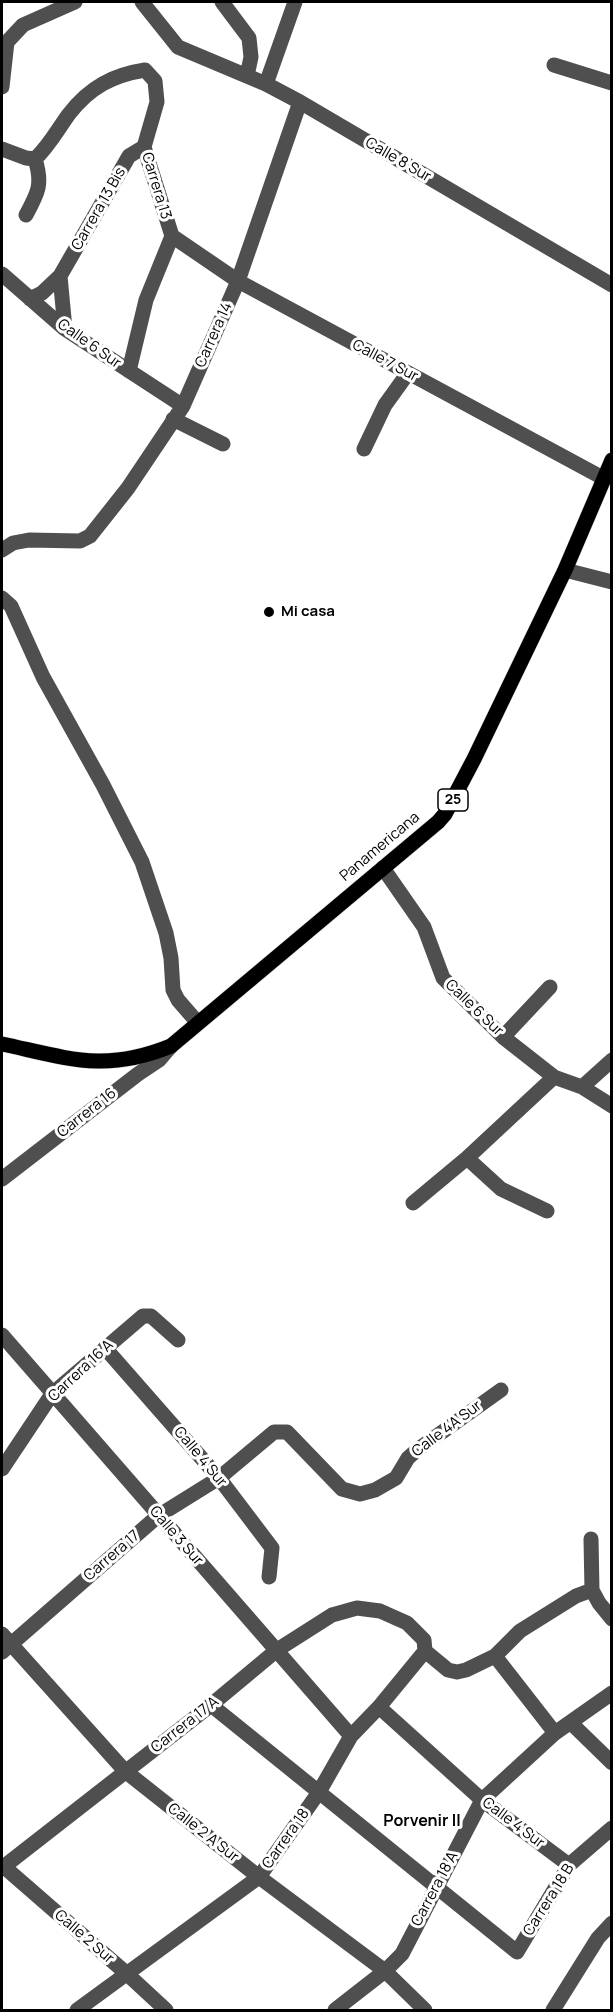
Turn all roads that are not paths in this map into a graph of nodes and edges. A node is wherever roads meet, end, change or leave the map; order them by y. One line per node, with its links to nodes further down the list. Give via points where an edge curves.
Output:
1 (75, 2): 9 (street, via 23,25 6,42)
2 (142, 2): 6 (street, Calle 8 Sur, via 178,47)
3 (222, 2): 6 (street, via 249,38)
4 (295, 2): 8 (street)
5 (554, 65): 7 (street)
6 (247, 76): 8 (street, Calle 8 Sur)
7 (612, 83)
8 (266, 84): 10 (street, Calle 8 Sur)
9 (2, 87)
10 (300, 102): 18 (street, Carrera 14); 19 (street, Calle 8 Sur)
11 (144, 147): 13 (street, Carrera 13, via 157,102 155,81 145,70 100,84 71,112); 15 (street, Carrera 13); 17 (street, Carrera 13 Bis, via 129,156)
12 (2, 149): 13 (street)
13 (35, 159): 14 (street, via 40,176 38,193)
14 (26, 215)
15 (172, 236): 18 (street, Calle 7 Sur); 22 (street, via 153,278)
16 (2, 274): 20 (street, Calle 6 Sur)
17 (60, 276): 20 (street, Carrera 13 Bis); 21 (street)
18 (238, 281): 23 (street, Calle 7 Sur); 24 (street, Carrera 14)
19 (612, 285)
20 (30, 299): 21 (street, Calle 6 Sur)
21 (65, 329): 22 (street, Calle 6 Sur)
22 (129, 371): 24 (street, Calle 6 Sur)
23 (408, 373): 27 (street, via 385,405); 29 (street, Calle 7 Sur)
24 (183, 406): 25 (street, Carrera 14)
25 (173, 419): 26 (street); 30 (street, Carrera 14, via 128,488 90,536 81,541 29,540)
26 (223, 444)
27 (364, 449)
28 (612, 460): 29 (main road, Panamericana / 25)
29 (603, 478): 31 (main road, Panamericana / 25)
30 (2, 550)
31 (565, 570): 32 (street); 34 (main road, Panamericana / 25, via 446,814)
32 (612, 582)
33 (2, 598): 36 (street, via 11,606 43,677 142,862 166,933 173,990)
34 (383, 868): 36 (main road, Panamericana / 25); 37 (street, Calle 6 Sur, via 424,927 443,978)
35 (550, 987): 37 (street)
36 (198, 1023): 39 (main road, Panamericana / 25)
37 (503, 1037): 41 (street, Calle 6 Sur)
38 (2, 1044): 39 (main road, Panamericana / 25, via 102,1062 146,1057)
39 (171, 1047): 45 (street, Carrera 16)
40 (612, 1060): 42 (street)
41 (554, 1077): 42 (street, Calle 6 Sur); 44 (street)
42 (582, 1087): 43 (street, Calle 6 Sur)
43 (612, 1106)
44 (467, 1158): 46 (street); 47 (street, via 501,1189)
45 (2, 1179)
46 (413, 1203)
47 (547, 1210)
48 (2, 1335): 52 (street, Calle 3 Sur)
49 (177, 1340): 50 (street, Carrera 16 A, via 151,1316 143,1316)
50 (105, 1348): 52 (street, Carrera 16 A); 55 (street, Calle 4 Sur)
51 (501, 1390): 53 (street, Calle 4A Sur, via 417,1450 396,1478 360,1494 342,1489)
52 (52, 1394): 54 (street, Carrera 16 A); 56 (street, Calle 3 Sur)
53 (287, 1432): 55 (street, Carrera 17, via 274,1432)
54 (2, 1469)
55 (219, 1479): 56 (street, Carrera 17); 58 (street, Calle 4 Sur, via 272,1548)
56 (158, 1516): 61 (street, Carrera 17); 62 (street, Calle 3 Sur)
57 (591, 1539): 59 (street)
58 (269, 1577)
59 (592, 1590): 60 (street); 64 (street, via 520,1631)
60 (612, 1619)
61 (4, 1643): 72 (street, Calle 2 A Sur)
62 (277, 1650): 63 (street, Carrera 17 A, via 332,1615 357,1608 380,1611 407,1623 424,1640); 66 (street, Carrera 17 A); 70 (street, Calle 3 Sur)
63 (425, 1651): 64 (street, via 448,1670 457,1672); 67 (street, Carrera 18)
64 (495, 1656): 69 (street)
65 (612, 1693): 68 (street, Carrera 18 A)
66 (211, 1705): 72 (street, Carrera 17 A); 73 (street)
67 (379, 1707): 70 (street, Carrera 18); 74 (street, Calle 4 Sur)
68 (571, 1723): 69 (street, Carrera 18 A); 71 (street)
69 (555, 1733): 74 (street, Carrera 18 A)
70 (351, 1736): 73 (street, Carrera 18)
71 (612, 1763)
72 (125, 1771): 77 (street, Carrera 17 A); 78 (street, Calle 2 A Sur)
73 (319, 1791): 78 (street, Carrera 18); 79 (street)
74 (482, 1800): 76 (street, Calle 4 Sur); 79 (street, Carrera 18 A)
75 (612, 1828): 76 (street, Carrera 18 B)
76 (569, 1865): 79 (street, Carrera 18 B, via 517,1952)
77 (2, 1867): 82 (street, Calle 2 Sur)
78 (259, 1877): 81 (street, Calle 2 A Sur); 82 (street, Carrera 18)
79 (436, 1887): 81 (street, Carrera 18 A, via 402,1954)
80 (612, 1923): 87 (street, via 598,1938)
81 (385, 1971): 85 (street, Carrera 18 A); 86 (street, Calle 2 A Sur)
82 (126, 1973): 83 (street, Carrera 18); 84 (street, Calle 2 Sur)
83 (77, 2010)
84 (166, 2010)
85 (335, 2010)
86 (425, 2010)
87 (554, 2010)

